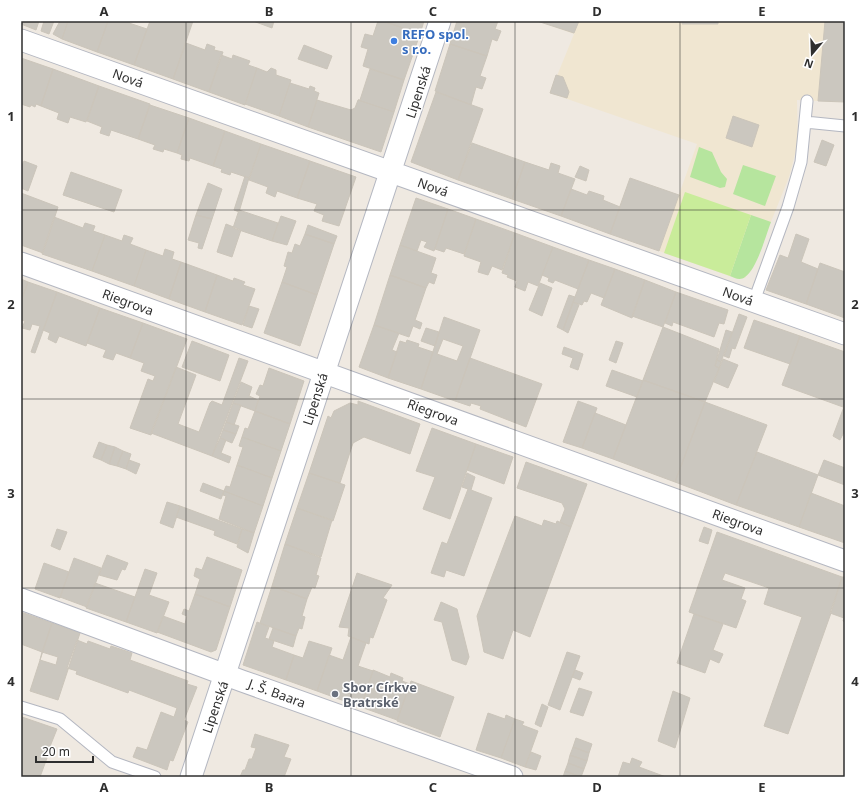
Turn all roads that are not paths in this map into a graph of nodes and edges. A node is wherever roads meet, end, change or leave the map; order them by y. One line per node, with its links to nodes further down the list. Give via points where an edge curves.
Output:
1 (440, 21): 6 (street, Lipenská)
2 (21, 40): 6 (street, Nová)
3 (807, 101): 4 (lane)
4 (805, 122): 5 (lane); 8 (lane, via 801,162 788,207)
5 (845, 126)
6 (391, 172): 8 (street, Nová); 10 (street, Lipenská)
7 (21, 263): 10 (street, Riegrova)
8 (754, 301): 9 (street, Nová)
9 (845, 334)
10 (324, 373): 11 (street, Riegrova); 13 (street, Lipenská)
11 (845, 561)
12 (21, 599): 13 (street, J. Š. Baara)
13 (226, 675): 16 (street, Lipenská); 17 (street, J. Š. Baara)
14 (21, 707): 15 (lane, via 60,719 112,762)
15 (155, 777)
16 (191, 777)
17 (512, 777)

